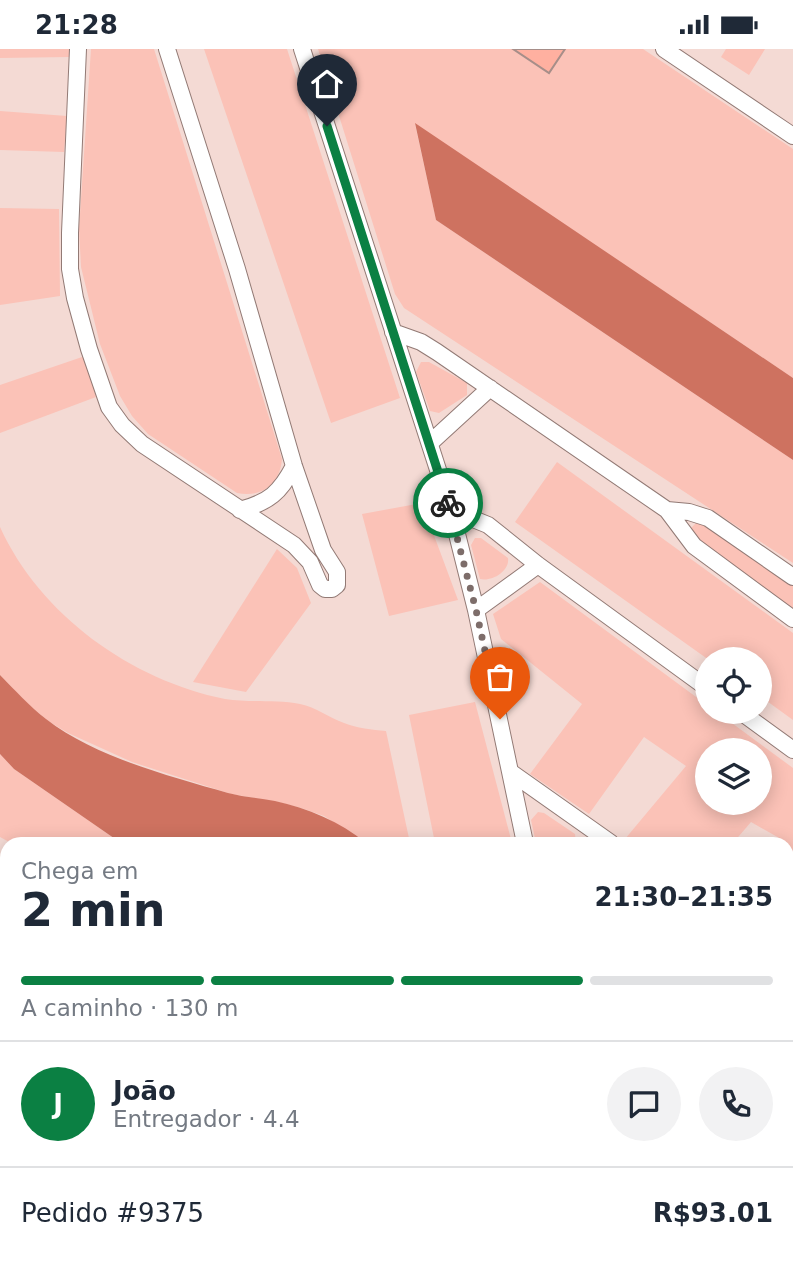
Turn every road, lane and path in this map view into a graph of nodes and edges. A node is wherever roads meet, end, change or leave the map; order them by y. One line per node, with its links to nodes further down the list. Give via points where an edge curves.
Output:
1 (78, 49): 10 (street, via 71,269 89,349 109,407 142,444)
2 (167, 49): 9 (street)
3 (302, 49): 6 (street)
4 (664, 49): 5 (street)
5 (793, 136)
6 (393, 332): 7 (street, via 421,342); 8 (street)
7 (489, 388): 8 (street); 12 (street)
8 (430, 443): 11 (street)
9 (294, 466): 10 (street, via 273,496); 10 (street, via 323,550 337,572 337,585 325,589 294,545)
10 (240, 510)
11 (450, 510): 13 (street, via 488,525); 15 (street)
12 (667, 510): 14 (street, via 708,518); 16 (street, via 694,546)
13 (538, 565): 15 (street); 17 (street)
14 (793, 577)
15 (476, 610): 20 (street)
16 (793, 619)
17 (695, 679)
18 (757, 724): 19 (street)
19 (793, 750)
20 (512, 773): 21 (street); 22 (street)
21 (524, 837)
22 (595, 837)

